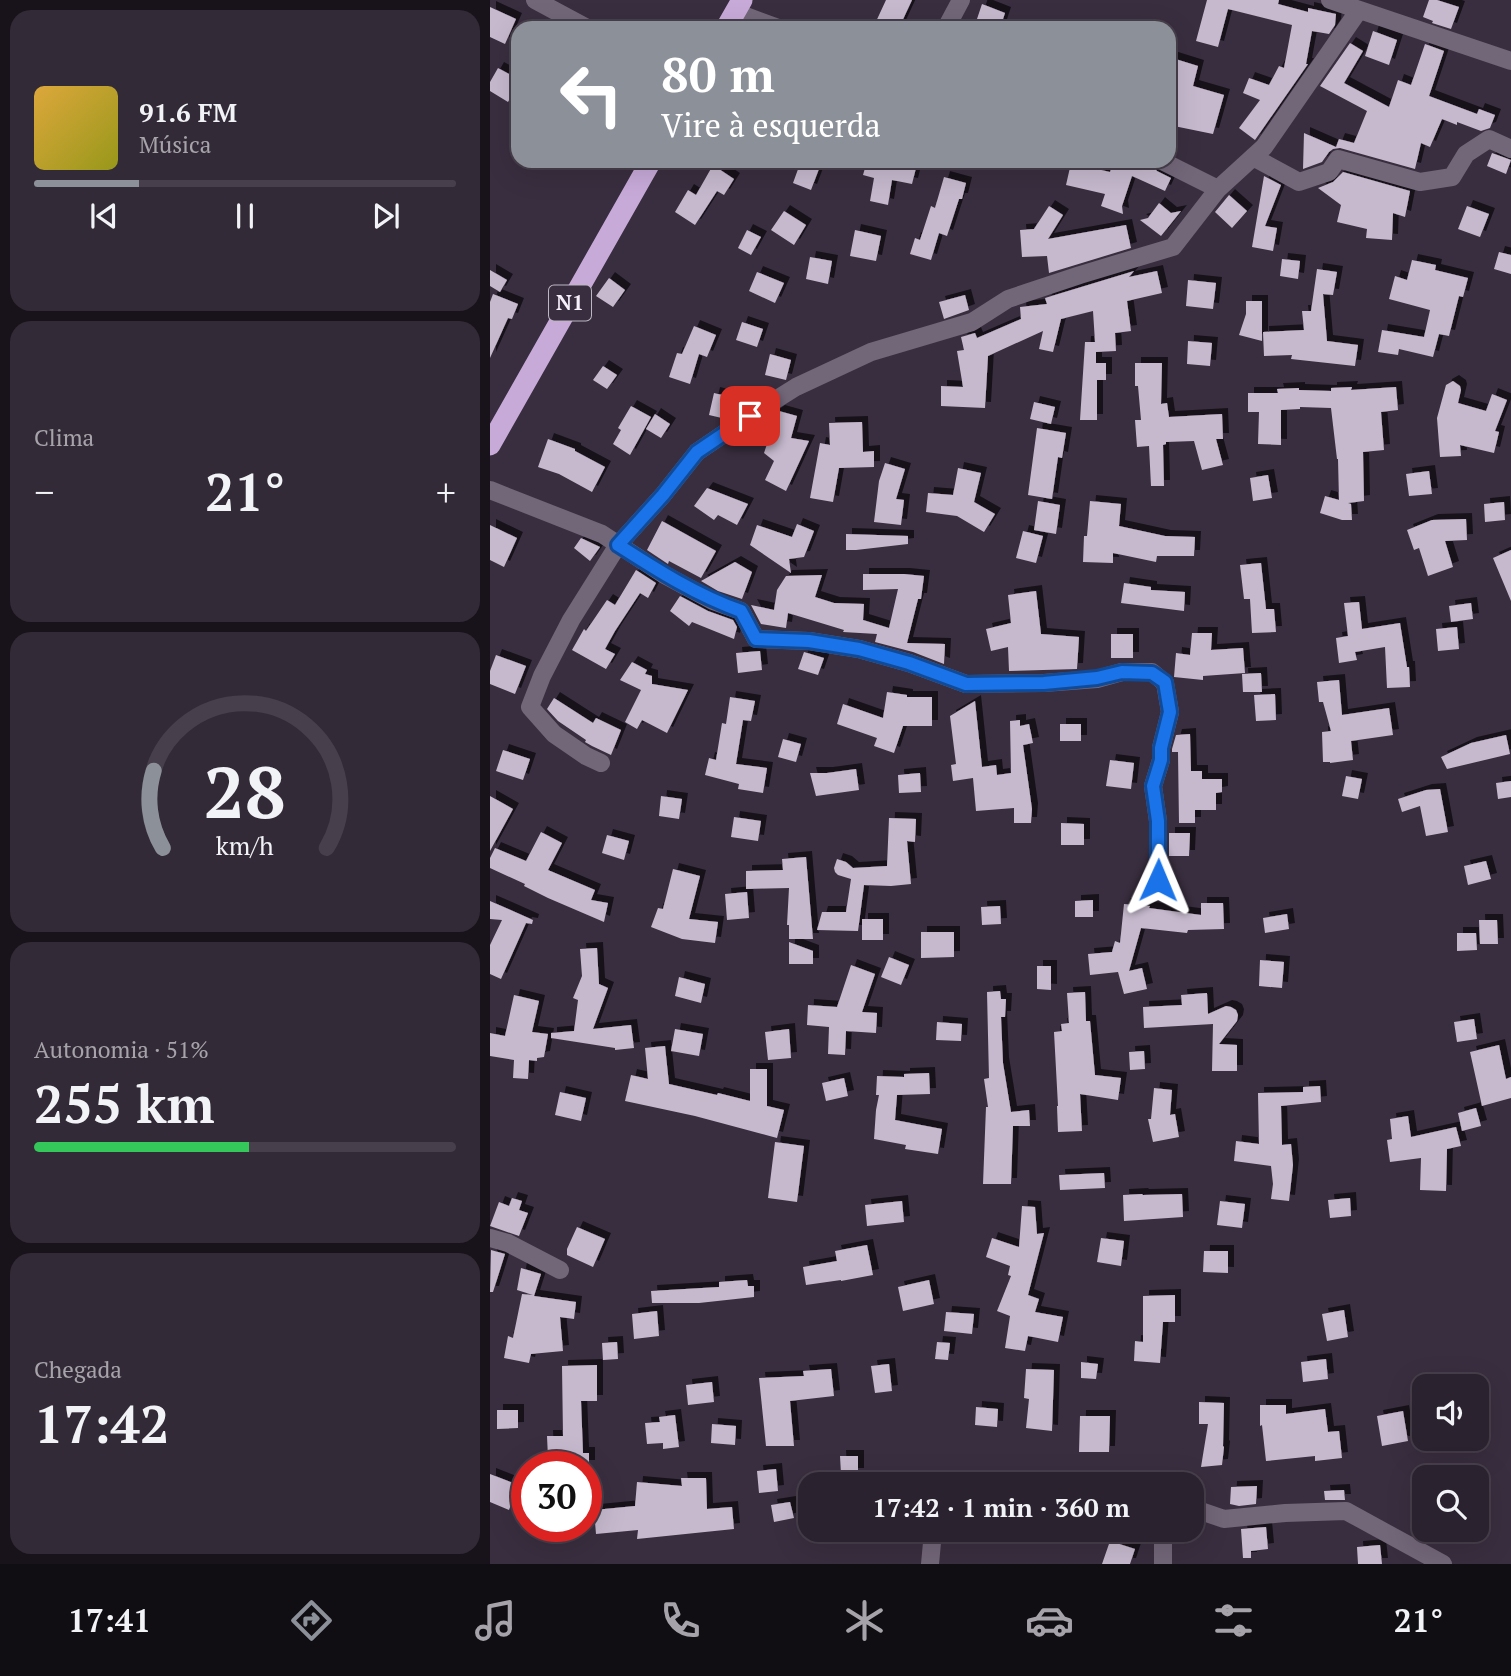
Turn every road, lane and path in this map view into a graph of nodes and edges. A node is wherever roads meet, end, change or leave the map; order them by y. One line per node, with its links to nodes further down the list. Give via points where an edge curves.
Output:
1 (535, 0): 6 (street)
2 (961, 0): 8 (street)
3 (1330, 0): 4 (street)
4 (1359, 10): 9 (street); 11 (street)
5 (734, 13): 7 (street)
6 (574, 21)
7 (757, 21)
8 (950, 21)
9 (1511, 61)
10 (1511, 149): 11 (street, via 1489,139 1466,155 1452,177 1420,182 1338,159 1329,172 1299,182)
11 (1253, 157): 14 (street)
12 (647, 168): 15 (highway, N1)
13 (1176, 168): 14 (street)
14 (1218, 189): 17 (street, via 1173,247 1008,299 972,322 871,352 796,387 697,452)
15 (490, 445)
16 (490, 491): 17 (street, via 602,534)
17 (618, 545): 18 (street, via 571,620 530,708 554,734); 19 (street, via 713,601 741,611 756,639 859,649 966,684 1044,683 1122,672 1152,673 1165,682 1170,712 1153,786)
18 (601, 763)
19 (1158, 880)
20 (490, 1238): 21 (street, via 508,1242)
21 (560, 1270)
22 (1204, 1512): 27 (street, via 1224,1519 1346,1511)
23 (932, 1542): 25 (street)
24 (1163, 1542): 26 (street)
25 (930, 1564)
26 (1163, 1564)
27 (1443, 1564)

